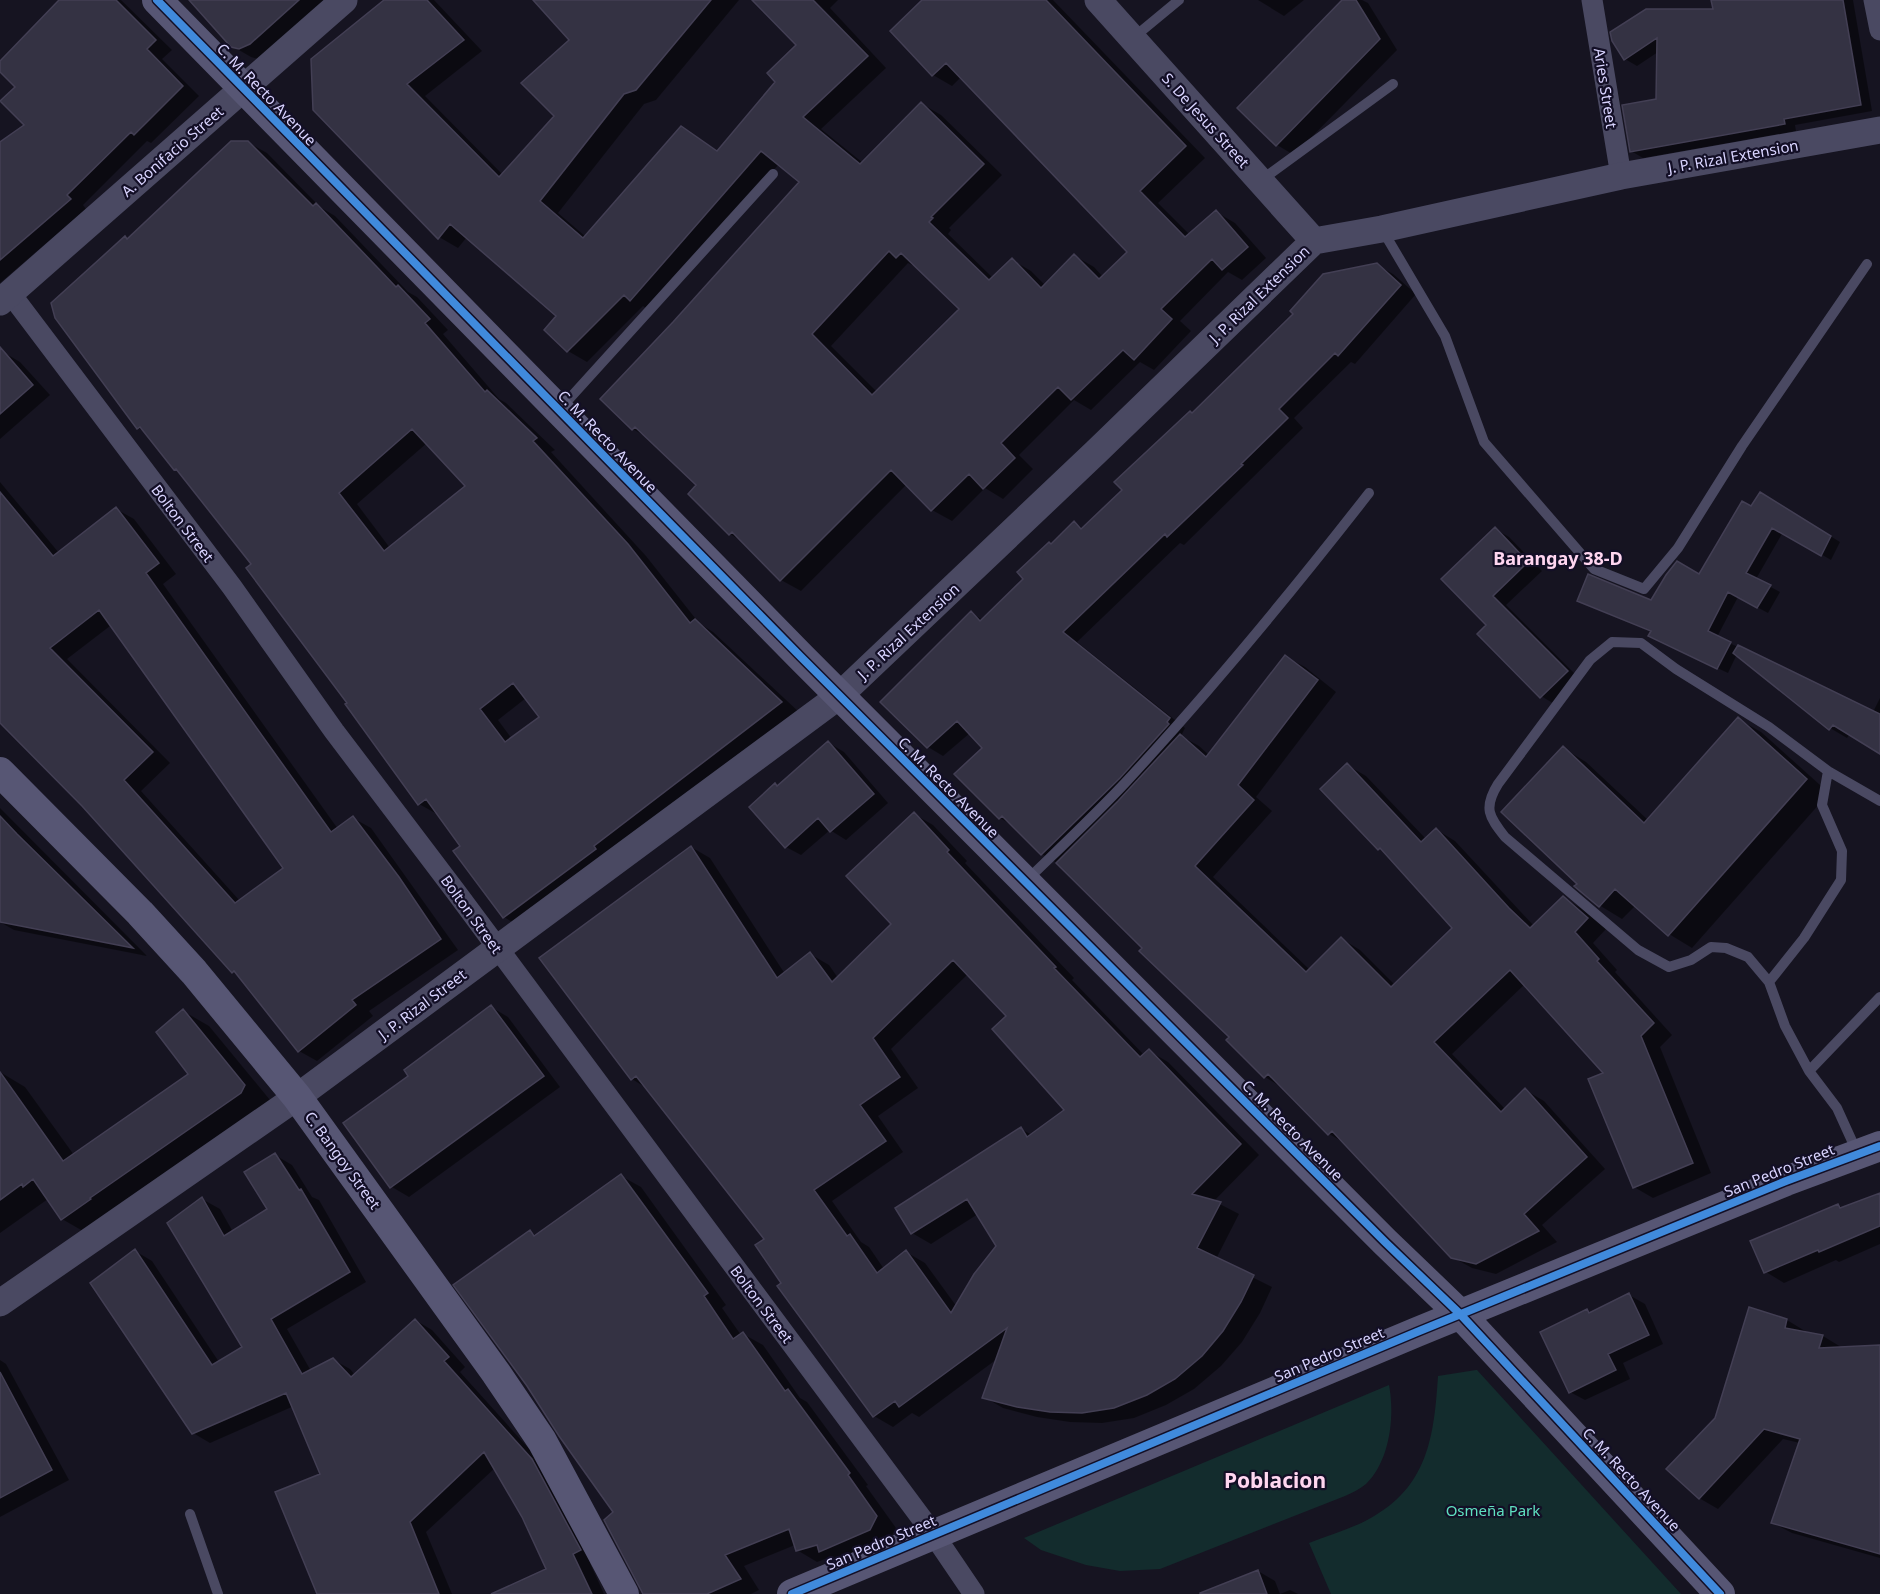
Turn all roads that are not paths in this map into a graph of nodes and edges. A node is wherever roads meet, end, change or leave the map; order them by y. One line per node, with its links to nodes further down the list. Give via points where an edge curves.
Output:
1 (158, 0): 10 (main road, C. M. Recto Avenue)
2 (344, 0): 10 (street, A. Bonifacio Street)
3 (1098, 0): 8 (street, S. De Jesus Street)
4 (1179, 0): 8 (lane)
5 (1592, 0): 13 (street, Aries Street)
6 (1874, 0): 7 (street)
7 (1880, 30)
8 (1133, 38): 14 (street, S. De Jesus Street)
9 (1393, 84): 14 (lane)
10 (243, 89): 18 (street, A. Bonifacio Street); 19 (main road, C. M. Recto Avenue)
11 (1880, 130): 13 (street, J. P. Rizal Extension)
12 (772, 174): 19 (lane)
13 (1621, 176): 15 (street, J. P. Rizal Extension)
14 (1260, 181): 16 (street, S. De Jesus Street)
15 (1382, 229): 16 (street, J. P. Rizal Extension); 17 (lane, via 1445,336 1484,442 1594,569 1644,589 1683,541 1742,446)
16 (1314, 241): 21 (street, J. P. Rizal Extension)
17 (1867, 264)
18 (5, 298): 26 (street, Bolton Street, via 232,587)
19 (559, 410): 21 (main road, C. M. Recto Avenue)
20 (1369, 493): 25 (lane, via 1183,719)
21 (838, 696): 25 (main road, C. M. Recto Avenue); 26 (street, J. P. Rizal Street)
22 (1828, 771): 24 (lane); 27 (lane, via 1822,805 1842,851 1841,880 1804,938); 27 (lane, via 1641,643 1612,642 1590,660 1491,795 1488,809 1492,821 1505,837 1638,950 1669,967 1691,960 1711,947 1726,948 1748,957)
23 (0, 772): 30 (main road, C. Bangoy Street, via 194,972)
24 (1880, 801)
25 (1025, 882): 33 (main road, C. M. Recto Avenue)
26 (497, 948): 30 (street, J. P. Rizal Street); 35 (street, Bolton Street)
27 (1769, 982): 29 (lane, via 1785,1026)
28 (1880, 998): 29 (lane)
29 (1809, 1071): 31 (lane)
30 (297, 1097): 32 (street, J. P. Rizal Street); 37 (main road, C. Bangoy Street, via 542,1441)
31 (1869, 1150): 33 (main road, San Pedro Street)
32 (0, 1303)
33 (1461, 1314): 35 (main road, San Pedro Street); 40 (main road, C. M. Recto Avenue)
34 (190, 1514): 36 (lane)
35 (934, 1535): 38 (main road, San Pedro Street); 39 (street, Bolton Street)
36 (218, 1594)
37 (624, 1594)
38 (792, 1594)
39 (974, 1594)
40 (1719, 1594)

